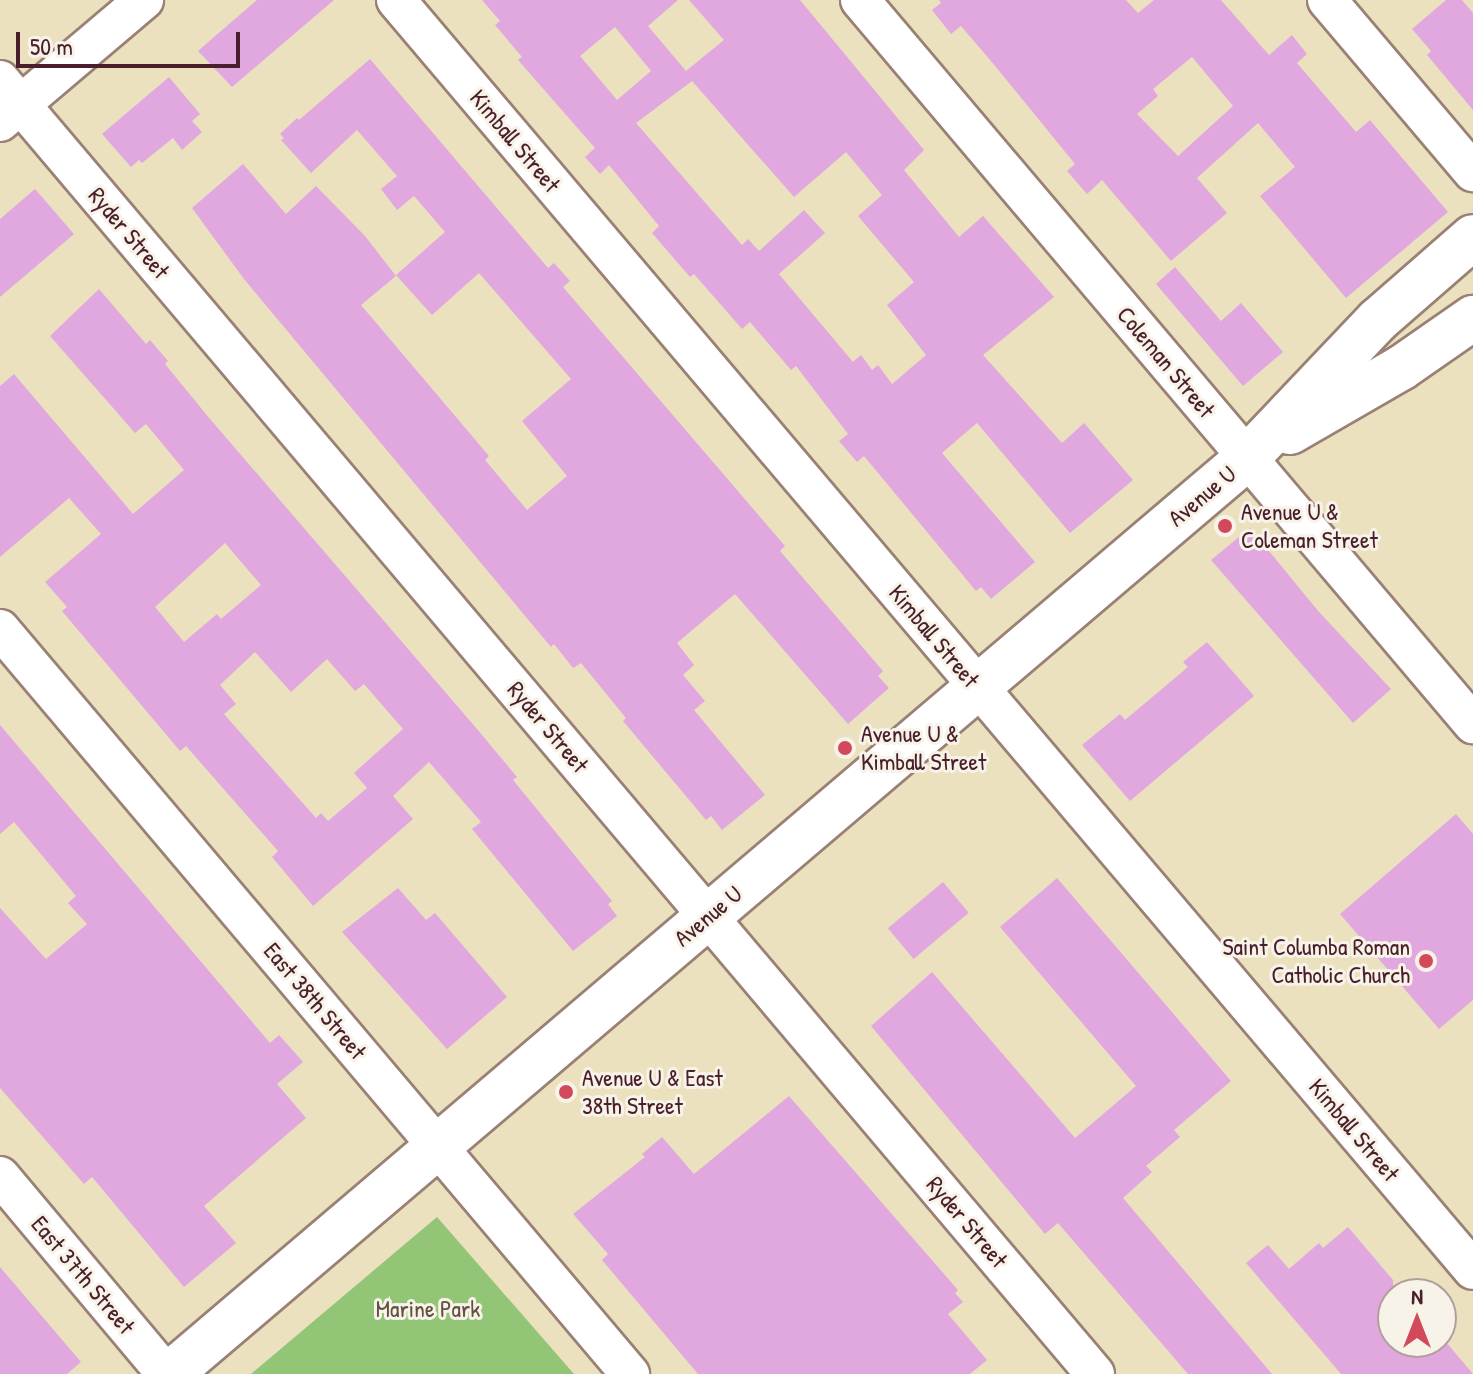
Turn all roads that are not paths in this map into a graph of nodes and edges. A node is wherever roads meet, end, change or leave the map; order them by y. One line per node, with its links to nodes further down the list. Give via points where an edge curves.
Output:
1 (144, 0): 5 (street)
2 (396, 0): 11 (street, Kimball Street)
3 (860, 0): 9 (street, Coleman Street)
4 (1327, 0): 6 (street)
5 (7, 102): 13 (street, Ryder Street)
6 (1473, 172)
7 (1473, 237): 9 (main road, Avenue U, via 1378,320)
8 (1473, 318): 9 (main road, Avenue U, via 1401,368)
9 (1247, 458): 11 (main road, Avenue U); 12 (street, Coleman Street)
10 (0, 629): 14 (street, East 38th Street)
11 (977, 687): 13 (main road, Avenue U); 16 (street, Kimball Street)
12 (1473, 724)
13 (708, 916): 14 (main road, Avenue U); 19 (street, Ryder Street)
14 (437, 1147): 17 (main road, Avenue U); 18 (street, East 38th Street)
15 (0, 1176): 17 (street, East 37th Street)
16 (1473, 1270)
17 (168, 1374)
18 (630, 1374)
19 (1095, 1374)

